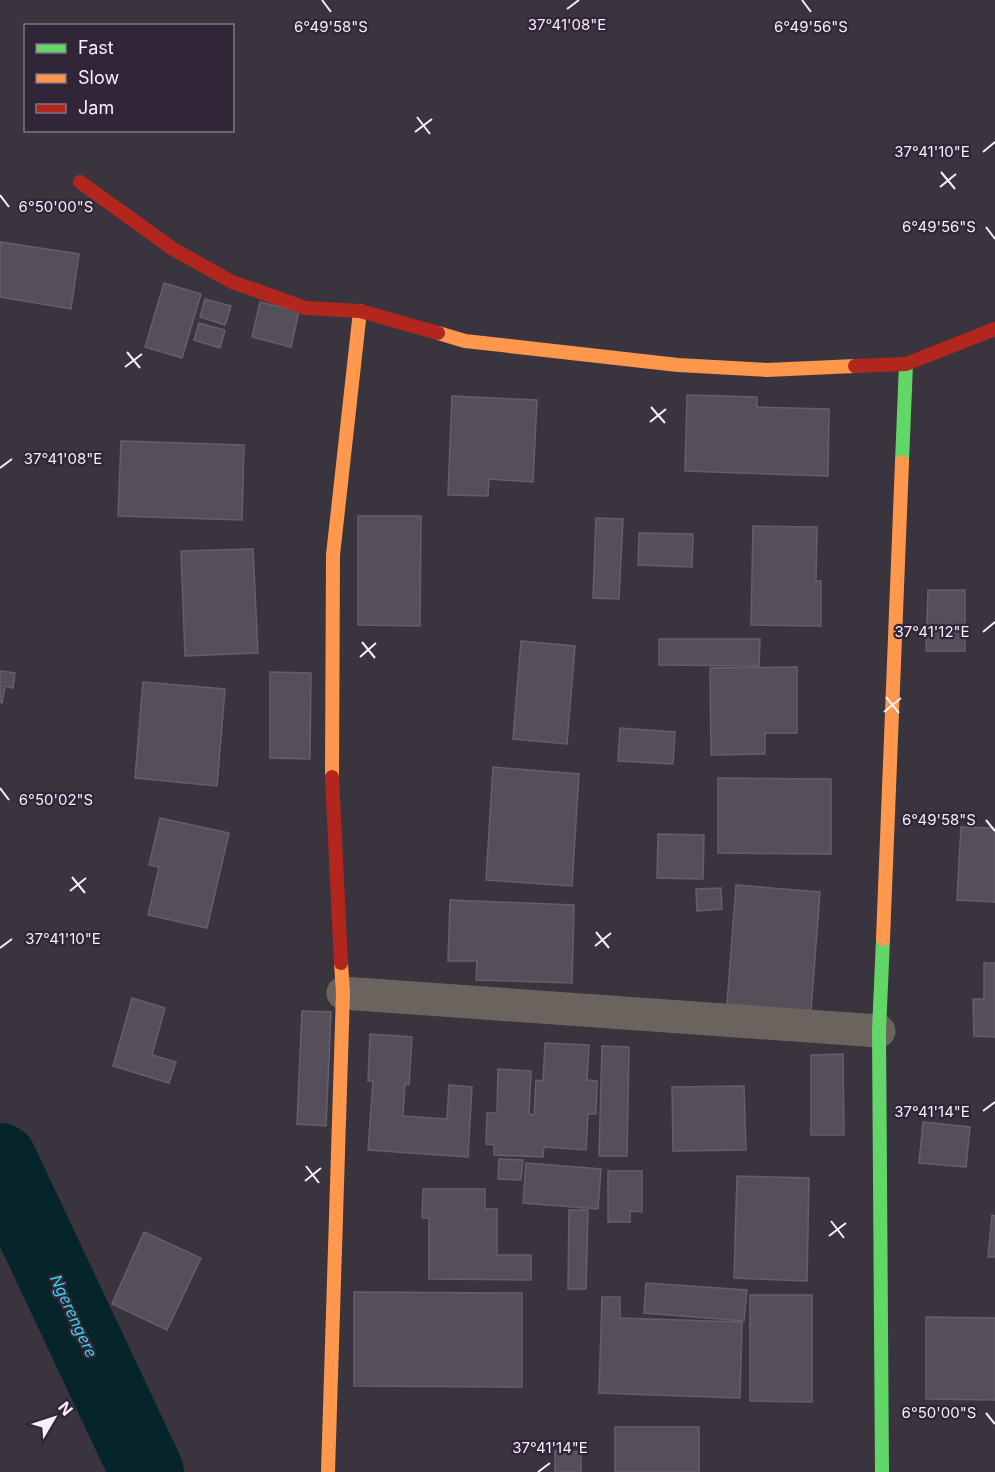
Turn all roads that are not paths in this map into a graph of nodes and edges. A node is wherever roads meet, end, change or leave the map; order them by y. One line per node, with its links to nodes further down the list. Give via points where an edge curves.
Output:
1 (80, 182): 2 (street, via 173,249 232,282 306,308)
2 (360, 311): 4 (street, via 465,341 667,364 767,369); 5 (street, via 333,555 330,746)
3 (995, 329): 4 (street)
4 (906, 364): 6 (street)
5 (343, 993): 6 (street); 7 (street)
6 (879, 1031): 8 (street)
7 (328, 1472)
8 (882, 1472)

